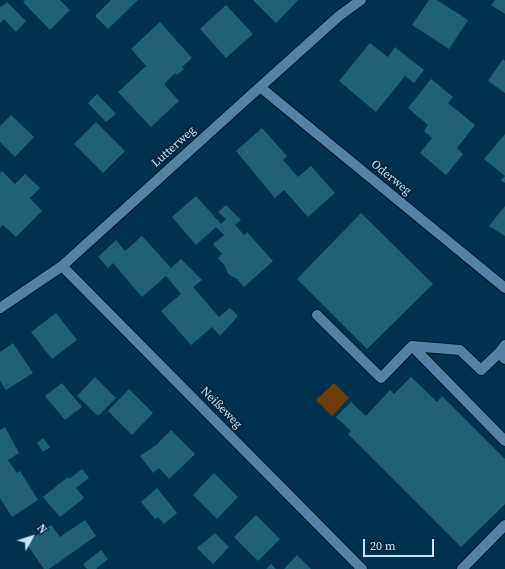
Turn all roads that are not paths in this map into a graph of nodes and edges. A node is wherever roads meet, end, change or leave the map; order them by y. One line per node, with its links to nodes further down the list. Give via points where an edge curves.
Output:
1 (361, 0): 2 (street, Lutterweg, via 339,16)
2 (260, 87): 3 (street, Lutterweg); 4 (street, Oderweg)
3 (62, 266): 5 (street, Lutterweg); 11 (street, Neißeweg)
4 (505, 288)
5 (0, 308)
6 (317, 315): 7 (street, via 380,378)
7 (412, 346): 8 (street, via 460,350 481,370); 9 (street)
8 (503, 352)
9 (505, 441)
10 (505, 525): 12 (street)
11 (362, 569)
12 (462, 569)

